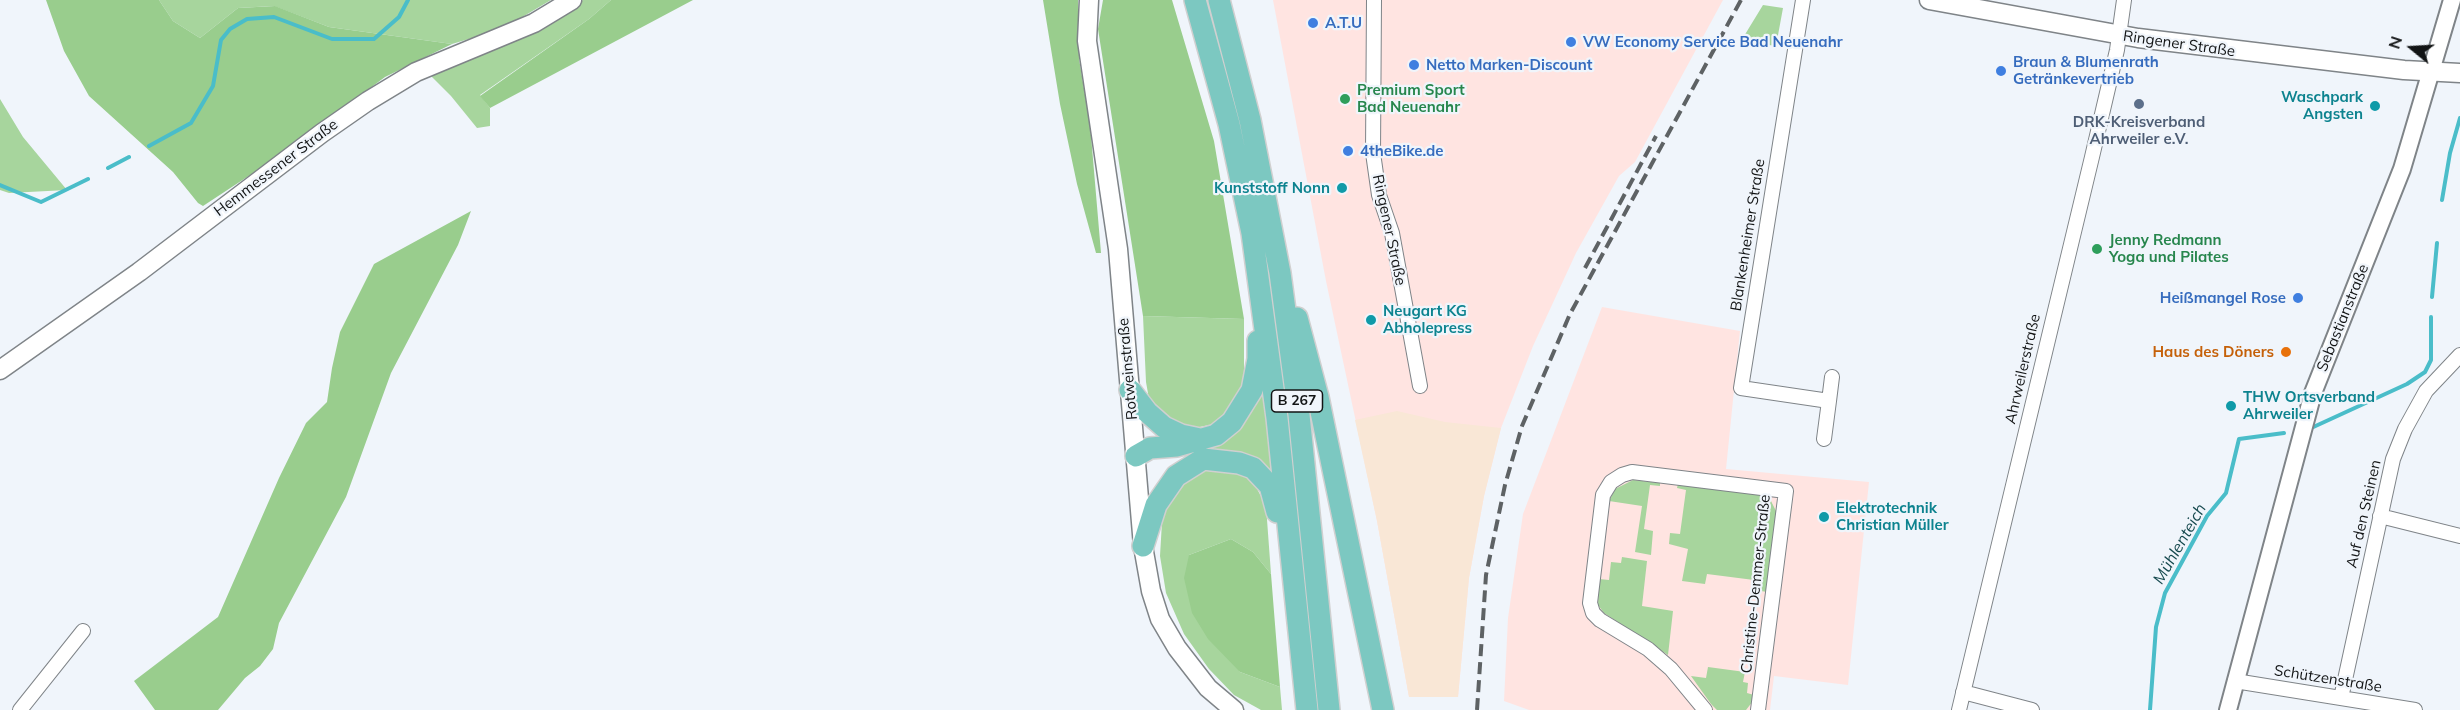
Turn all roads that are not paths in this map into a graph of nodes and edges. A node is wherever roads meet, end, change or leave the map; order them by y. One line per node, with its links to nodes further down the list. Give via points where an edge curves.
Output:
1 (572, 0): 18 (main road, Hemmessener Straße, via 534,23 416,72 368,101)
2 (1089, 0): 21 (main road, Rotweinstraße, via 1087,41 1108,172)
3 (1196, 0): 16 (main road, B 267, via 1229,124)
4 (1219, 0): 15 (main road, B 267, via 1250,120)
5 (1374, 0): 20 (street, Ringener Straße, via 1373,153)
6 (1803, 0): 22 (street, Blankenheimer Straße, via 1741,388)
7 (1929, 0): 12 (main road, Ringener Straße)
8 (2124, 0): 12 (street, Ahrweilerstraße)
9 (2452, 0): 13 (street, Sebastianstraße)
10 (2457, 0): 11 (street)
11 (2460, 14)
12 (2118, 36): 13 (main road, Ringener Straße); 32 (street, Ahrweilerstraße)
13 (2430, 72): 14 (main road, Ringener Straße); 31 (street, Sebastianstraße, via 2402,169 2313,393)
14 (2460, 73)
15 (1272, 228): 37 (main road, B 267, via 1299,415); 38 (main road, via 1318,397)
16 (1258, 276): 24 (main road, B 267, via 1258,359 1252,390 1232,422); 29 (main road, B 267)
17 (2460, 355): 26 (street, Auf den Steinen, via 2426,391 2405,429 2393,459)
18 (0, 370)
19 (1832, 377): 22 (street)
20 (1420, 386)
21 (1130, 390): 24 (main road, B 267, via 1164,427); 25 (main road, Rotweinstraße)
22 (1829, 401): 23 (street)
23 (1824, 439)
24 (1203, 449): 25 (main road, B 267, via 1150,448); 28 (main road, B 267, via 1176,476 1156,505); 29 (main road, B 267, via 1253,468 1270,486)
25 (1136, 456): 28 (main road, Rotweinstraße)
26 (2380, 516): 27 (street); 33 (street, Auf den Steinen)
27 (2460, 536)
28 (1143, 546): 35 (main road, Rotweinstraße, via 1160,620 1208,688)
29 (1293, 574): 36 (main road, B 267)
30 (83, 631): 34 (street)
31 (2235, 681): 33 (street, Schützenstraße); 43 (street, Sebastianstraße)
32 (1963, 692): 41 (street, Ahrweilerstraße); 42 (street)
33 (2342, 698): 44 (street, Schützenstraße)
34 (20, 710)
35 (1234, 710)
36 (1307, 710)
37 (1329, 710)
38 (1383, 710)
39 (1705, 710): 40 (street, Christine-Demmer-Straße, via 1671,669 1648,649 1593,613 1590,603 1603,495 1611,482 1622,475 1632,472 1786,491)
40 (1758, 710)
41 (1959, 710)
42 (2032, 710)
43 (2228, 710)
44 (2415, 710)

